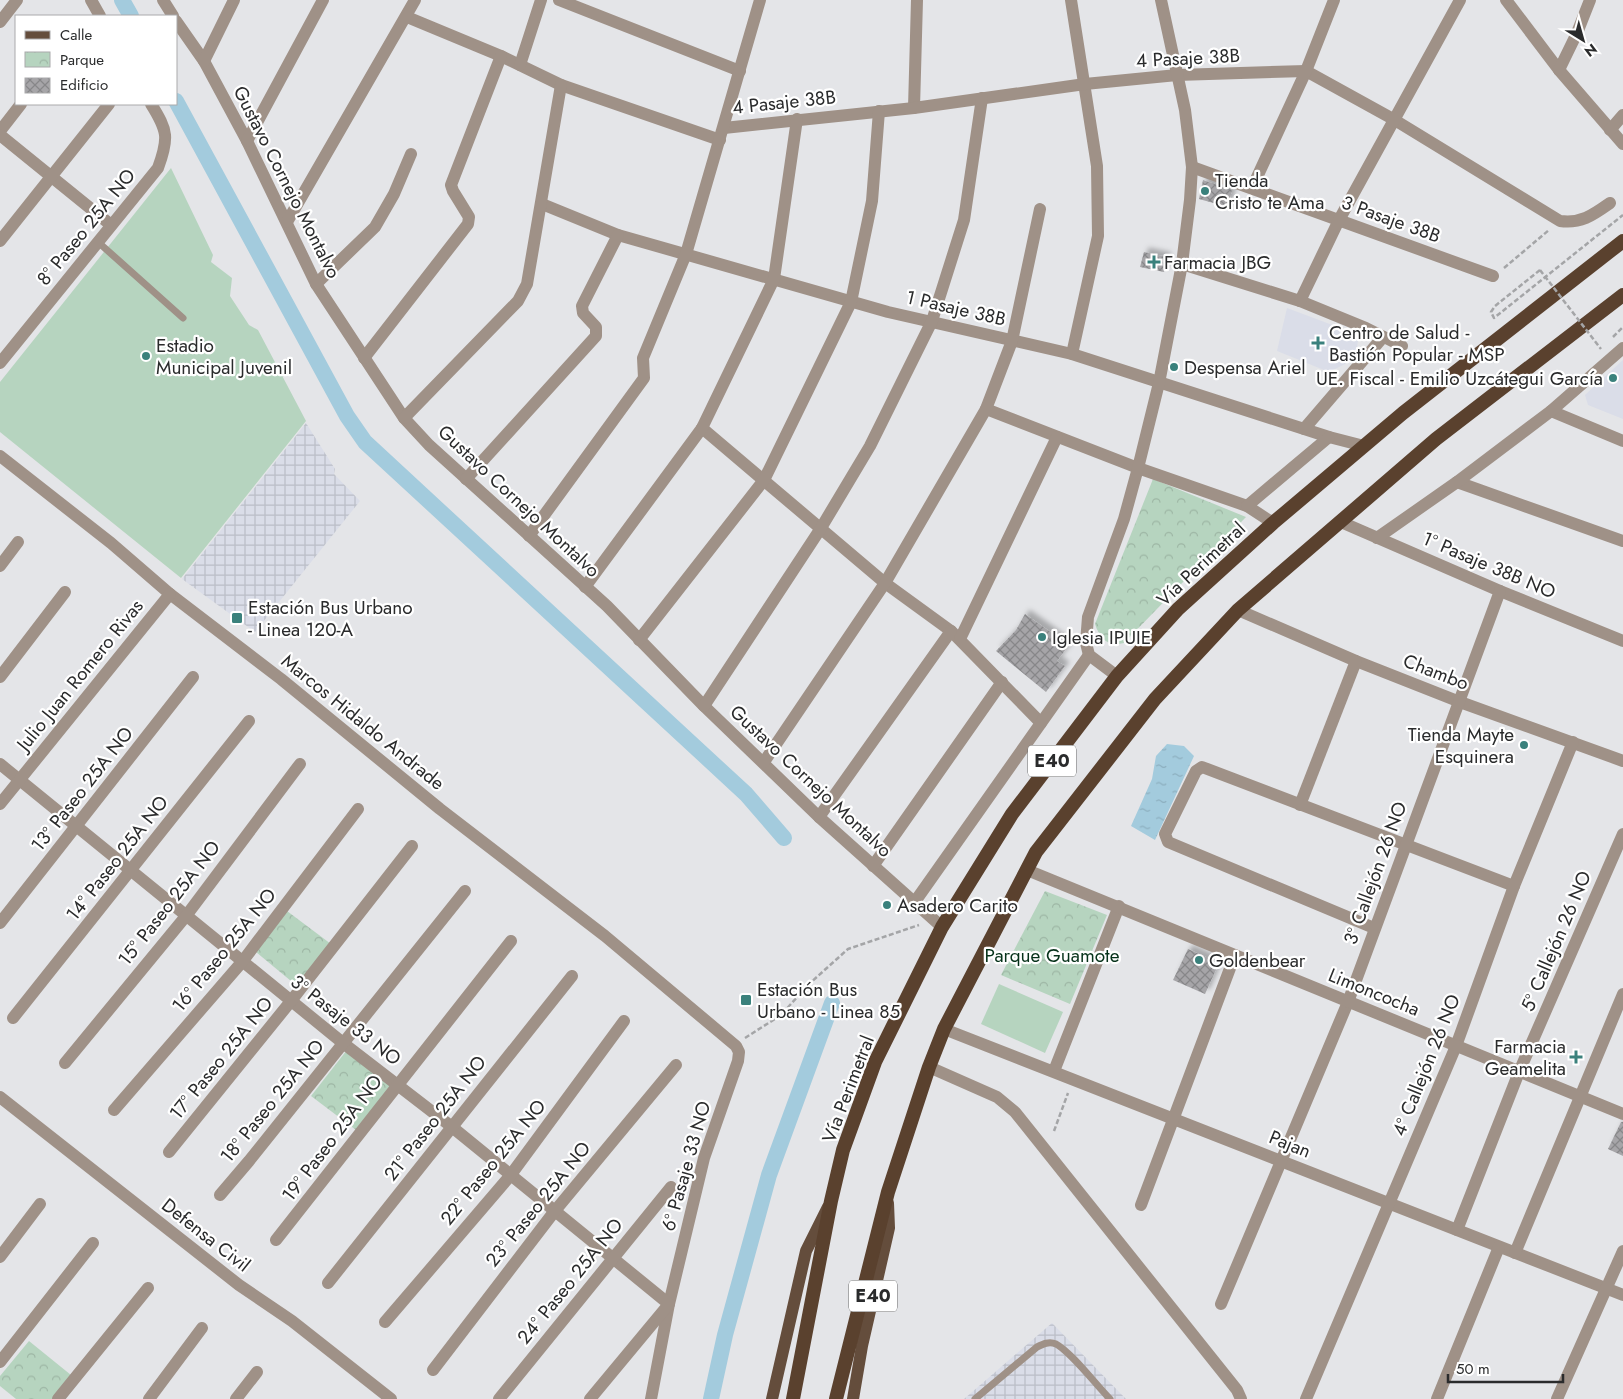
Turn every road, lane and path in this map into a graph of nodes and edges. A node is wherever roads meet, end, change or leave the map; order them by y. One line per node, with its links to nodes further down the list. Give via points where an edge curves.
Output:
1 (17, 0): 18 (street)
2 (163, 0): 16 (street)
3 (234, 0): 21 (street)
4 (323, 0): 42 (street)
5 (415, 0): 17 (street)
6 (541, 0): 22 (street)
7 (559, 0): 24 (street)
8 (760, 0): 24 (street)
9 (917, 0): 33 (street)
10 (1071, 0): 27 (street)
11 (1161, 0): 26 (street)
12 (1334, 0): 25 (street)
13 (1460, 0): 37 (street)
14 (1506, 0): 23 (street)
15 (1590, 0): 23 (street)
16 (172, 15)
17 (407, 17): 20 (street, 4 Pasaje 38B); 54 (street)
18 (0, 22)
19 (178, 24): 21 (street, Gustavo Cornejo Montalvo)
20 (501, 56): 22 (street, 4 Pasaje 38B); 76 (street, via 452,185 469,217 468,224)
21 (204, 61): 42 (street, Gustavo Cornejo Montalvo)
22 (520, 65): 28 (street, 4 Pasaje 38B)
23 (1559, 70): 38 (street)
24 (740, 71): 40 (street)
25 (1306, 71): 26 (street, 4 Pasaje 38B); 37 (street); 47 (street)
26 (1177, 75): 27 (street, 4 Pasaje 38B); 45 (street)
27 (1084, 84): 29 (street, 4 Pasaje 38B); 75 (street, via 1097,166 1098,236)
28 (561, 85): 40 (street, 4 Pasaje 38B); 48 (street)
29 (982, 98): 33 (street, 4 Pasaje 38B); 69 (street, via 964,220)
30 (20, 105): 39 (street)
31 (108, 105): 46 (street)
32 (152, 105): 55 (street, 8° Paseo 25A NO, via 162,121 167,144 158,168)
33 (914, 108): 34 (street, 4 Pasaje 38B)
34 (879, 111): 36 (street, 4 Pasaje 38B); 67 (street, via 872,201)
35 (1623, 115): 38 (street)
36 (797, 119): 40 (street, 4 Pasaje 38B); 63 (street)
37 (1393, 119): 52 (street); 53 (street)
38 (1610, 130): 43 (street)
39 (0, 131)
40 (722, 134): 60 (street)
41 (0, 135): 46 (street)
42 (247, 141): 54 (street, Gustavo Cornejo Montalvo)
43 (1623, 144)
44 (411, 154): 64 (street, via 375,227)
45 (1192, 167): 47 (street, 3 Pasaje 38B); 61 (street)
46 (51, 177): 55 (street); 57 (street)
47 (1252, 188): 52 (street, 3 Pasaje 38B)
48 (542, 204): 56 (street, 1 Pasaje 38B); 81 (street, via 529,276 518,301)
49 (1610, 204): 53 (street, via 1582,221)
50 (1040, 209): 71 (street)
51 (1623, 216): 74 (path, bridge, via 1494,318 1491,312 1540,270)
52 (1339, 220): 62 (street, 3 Pasaje 38B); 66 (street)
53 (1560, 221): 62 (path)
54 (287, 222): 64 (street, Gustavo Cornejo Montalvo)
55 (111, 225): 59 (street, 8° Paseo 25A NO)
56 (618, 235): 60 (street, 1 Pasaje 38B); 90 (street, via 582,306 583,313 596,326 596,336)
57 (0, 241)
58 (1623, 241): 87 (highway, Vía Perimetral / E40)
59 (98, 242): 68 (lane); 77 (street, 8° Paseo 25A NO)
60 (686, 254): 63 (street, 1 Pasaje 38B); 97 (street, via 643,358 644,378)
61 (1182, 264): 66 (street); 78 (street)
62 (1493, 276)
63 (774, 279): 67 (street, 1 Pasaje 38B); 82 (street)
64 (316, 284): 76 (street, Gustavo Cornejo Montalvo)
65 (1623, 295): 94 (highway, E40, via 1436,440)
66 (1300, 301): 70 (street)
67 (852, 302): 69 (street, 1 Pasaje 38B); 91 (street)
68 (182, 318)
69 (932, 321): 71 (street, 1 Pasaje 38B); 96 (street, via 870,446)
70 (1383, 337): 72 (street); 83 (street)
71 (1012, 341): 75 (street, 1 Pasaje 38B); 79 (street)
72 (1402, 346)
73 (1623, 348): 80 (street)
74 (1601, 349)
75 (1072, 354): 78 (street, 1 Pasaje 38B)
76 (364, 358): 81 (street, Gustavo Cornejo Montalvo)
77 (0, 363)
78 (1159, 382): 83 (street, 1 Pasaje 38B); 89 (street)
79 (986, 409): 84 (street); 102 (street)
80 (1551, 411): 86 (street); 92 (street)
81 (404, 418): 90 (street, Gustavo Cornejo Montalvo)
82 (702, 428): 91 (street); 103 (street)
83 (1304, 429): 85 (street, 1 Pasaje 38B)
84 (1057, 437): 89 (street); 108 (street)
85 (1329, 437): 87 (street, 1 Pasaje 38B); 93 (street)
86 (1623, 441)
87 (1364, 446): 95 (highway, Vía Perimetral / E40)
88 (0, 456): 106 (street, Marcos Hidaldo Andrade)
89 (1138, 468): 93 (street); 111 (street, via 1124,519 1088,617 1086,643)
90 (466, 479): 97 (street, Gustavo Cornejo Montalvo)
91 (764, 480): 96 (street); 109 (street)
92 (1457, 482): 98 (street); 99 (street)
93 (1247, 506): 95 (street)
94 (1341, 522): 98 (street, 1° Pasaje 38B NO); 107 (highway, E40)
95 (1273, 523): 113 (highway, Vía Perimetral / E40, via 1178,609)
96 (821, 528): 102 (street); 118 (street)
97 (528, 536): 103 (street, Gustavo Cornejo Montalvo)
98 (1377, 538): 105 (street, 1° Pasaje 38B NO)
99 (1623, 541)
100 (18, 542): 101 (street)
101 (0, 566)
102 (885, 582): 108 (street); 123 (street)
103 (585, 587): 109 (street, Gustavo Cornejo Montalvo)
104 (65, 592): 114 (street)
105 (1500, 592): 110 (street, 1° Pasaje 38B NO); 117 (street, 3º Callejón 26 NO)
106 (170, 594): 126 (street, Julio Juan Romero Rivas); 158 (street, Marcos Hidaldo Andrade, via 658,978)
107 (1238, 610): 112 (street, Chambo); 136 (highway, E40, via 1155,699 1036,852)
108 (956, 635): 116 (street); 130 (street)
109 (638, 640): 118 (street, Gustavo Cornejo Montalvo)
110 (1623, 641)
111 (1089, 655): 113 (street); 120 (street)
112 (1356, 661): 117 (street, Chambo); 128 (street)
113 (1117, 676): 145 (highway, Vía Perimetral / E40, via 1012,814)
114 (0, 677)
115 (193, 677): 131 (street, 13º Paseo 25A NO)
116 (1002, 682): 120 (street); 135 (street)
117 (1460, 702): 121 (street, Chambo); 134 (street, 3º Callejón 26 NO)
118 (704, 706): 123 (street, Gustavo Cornejo Montalvo)
119 (249, 721): 137 (street, 14º Paseo 25A NO)
120 (1041, 723): 140 (street)
121 (1573, 742): 122 (street, Chambo); 138 (street, 4º Callejón 26 NO)
122 (1623, 761)
123 (764, 762): 130 (street, Gustavo Cornejo Montalvo)
124 (0, 764): 126 (street, 3º Pasaje 33 NO)
125 (300, 764): 142 (street, 15º Paseo 25A NO)
126 (20, 780): 127 (street, Julio Juan Romero Rivas); 131 (street, 3º Pasaje 33 NO)
127 (0, 804)
128 (1300, 805): 134 (street); 146 (street, via 1202,767 1196,771 1165,834 1168,842)
129 (358, 808): 149 (street, 16º Paseo 25A NO)
130 (819, 818): 135 (street, Gustavo Cornejo Montalvo)
131 (76, 827): 137 (street, 3º Pasaje 33 NO); 144 (street, 13º Paseo 25A NO)
132 (1623, 834): 164 (street, 5º Callejón 26 NO)
133 (412, 846): 152 (street, 17º Paseo 25A NO)
134 (1404, 846): 138 (street); 146 (street, 3º Callejón 26 NO)
135 (873, 866): 140 (street, Gustavo Cornejo Montalvo)
136 (1027, 870): 141 (street, Limoncocha); 156 (highway, E40)
137 (130, 871): 142 (street, 3º Pasaje 33 NO); 154 (street, 14º Paseo 25A NO)
138 (1514, 886): 159 (street, 4º Callejón 26 NO)
139 (465, 891): 157 (street, 18º Paseo 25A NO)
140 (914, 903): 143 (street, Gustavo Cornejo Montalvo)
141 (1119, 906): 148 (street, Limoncocha); 163 (street)
142 (186, 916): 149 (street, 3º Pasaje 33 NO); 160 (street, 15º Paseo 25A NO)
143 (929, 916): 145 (street, Gustavo Cornejo Montalvo); 158 (path, via 912,928 848,949 781,1015 746,1036)
144 (0, 923)
145 (942, 927): 180 (highway, Vía Perimetral / E40, via 875,1062 844,1150)
146 (1374, 928): 153 (street, 3º Callejón 26 NO)
147 (511, 941): 166 (street, 19º Paseo 25A NO)
148 (1235, 955): 153 (street, Limoncocha); 171 (street)
149 (242, 962): 152 (street, 3º Pasaje 33 NO); 169 (street, 16º Paseo 25A NO)
150 (572, 976): 172 (street, 21º Paseo 25A NO)
151 (1623, 994): 168 (street)
152 (291, 1001): 157 (street, 3º Pasaje 33 NO); 174 (street, 17º Paseo 25A NO)
153 (1348, 1002): 159 (street, Limoncocha); 175 (street, 3º Callejón 26 NO)
154 (13, 1018)
155 (624, 1021): 176 (street, 22º Paseo 25A NO)
156 (944, 1029): 162 (highway, E40); 163 (street, Pajan)
157 (343, 1043): 166 (street, 3º Pasaje 33 NO); 179 (street, 18º Paseo 25A NO)
158 (736, 1046): 197 (street, 6º Pasaje 33 NO, via 738,1061 704,1158)
159 (1456, 1046): 164 (street, Limoncocha); 181 (street, 4º Callejón 26 NO)
160 (64, 1063)
161 (676, 1065): 184 (street, 23º Paseo 25A NO)
162 (929, 1067): 178 (highway, E40); 217 (street, via 997,1097 1014,1112)
163 (1054, 1071): 165 (street, Pajan)
164 (1520, 1072): 168 (street, Limoncocha); 185 (street, 5º Callejón 26 NO)
165 (1073, 1080): 171 (street, Pajan); 173 (path)
166 (396, 1084): 172 (street, 3º Pasaje 33 NO); 186 (street, 19º Paseo 25A NO)
167 (0, 1097): 207 (street, Defensa Civil, via 232,1280 292,1321)
168 (1580, 1097): 170 (street, Limoncocha); 190 (street)
169 (114, 1110)
170 (1623, 1114)
171 (1174, 1118): 175 (street, Pajan); 183 (street)
172 (452, 1127): 176 (street, 3º Pasaje 33 NO); 193 (street, 21º Paseo 25A NO)
173 (1054, 1131)
174 (169, 1152)
175 (1281, 1161): 181 (street, Pajan); 198 (street, 3º Callejón 26 NO)
176 (510, 1176): 184 (street, 3º Pasaje 33 NO); 199 (street, 22º Paseo 25A NO)
177 (671, 1187): 191 (street, 24º Paseo 25A NO)
178 (888, 1192): 213 (highway); 214 (main road, E40, via 889,1228)
179 (220, 1194)
180 (831, 1200): 211 (main road, Vía Perimetral / E40, via 806,1251); 212 (highway, Vía Perimetral)
181 (1389, 1203): 185 (street, Pajan); 218 (street, 4º Callejón 26 NO)
182 (40, 1204): 192 (street)
183 (1141, 1205)
184 (554, 1212): 191 (street, 3º Pasaje 33 NO); 202 (street, 23º Paseo 25A NO)
185 (1457, 1230): 188 (street, Pajan)
186 (276, 1240)
187 (93, 1243): 201 (street)
188 (1499, 1246): 190 (street, Pajan); 219 (street)
189 (1623, 1251): 195 (street)
190 (1516, 1253): 195 (street, Pajan)
191 (614, 1257): 197 (street, 3º Pasaje 33 NO); 208 (street, 24º Paseo 25A NO)
192 (0, 1258)
193 (328, 1283)
194 (148, 1288): 204 (street)
195 (1606, 1288): 196 (street, Pajan); 220 (street)
196 (1623, 1295)
197 (669, 1304): 209 (street); 210 (street, 6º Pasaje 33 NO)
198 (1220, 1304)
199 (385, 1322)
200 (202, 1328): 205 (street)
201 (0, 1362)
202 (433, 1370)
203 (257, 1372): 206 (street)
204 (58, 1399)
205 (149, 1399)
206 (236, 1399)
207 (391, 1399)
208 (499, 1399)
209 (590, 1399)
210 (651, 1399)
211 (772, 1399)
212 (792, 1399)
213 (836, 1399)
214 (853, 1399)
215 (975, 1399): 216 (lane, via 1037,1347 1047,1343 1056,1344 1067,1353)
216 (1110, 1399)
217 (1241, 1399)
218 (1306, 1399)
219 (1437, 1399)
220 (1557, 1399)

